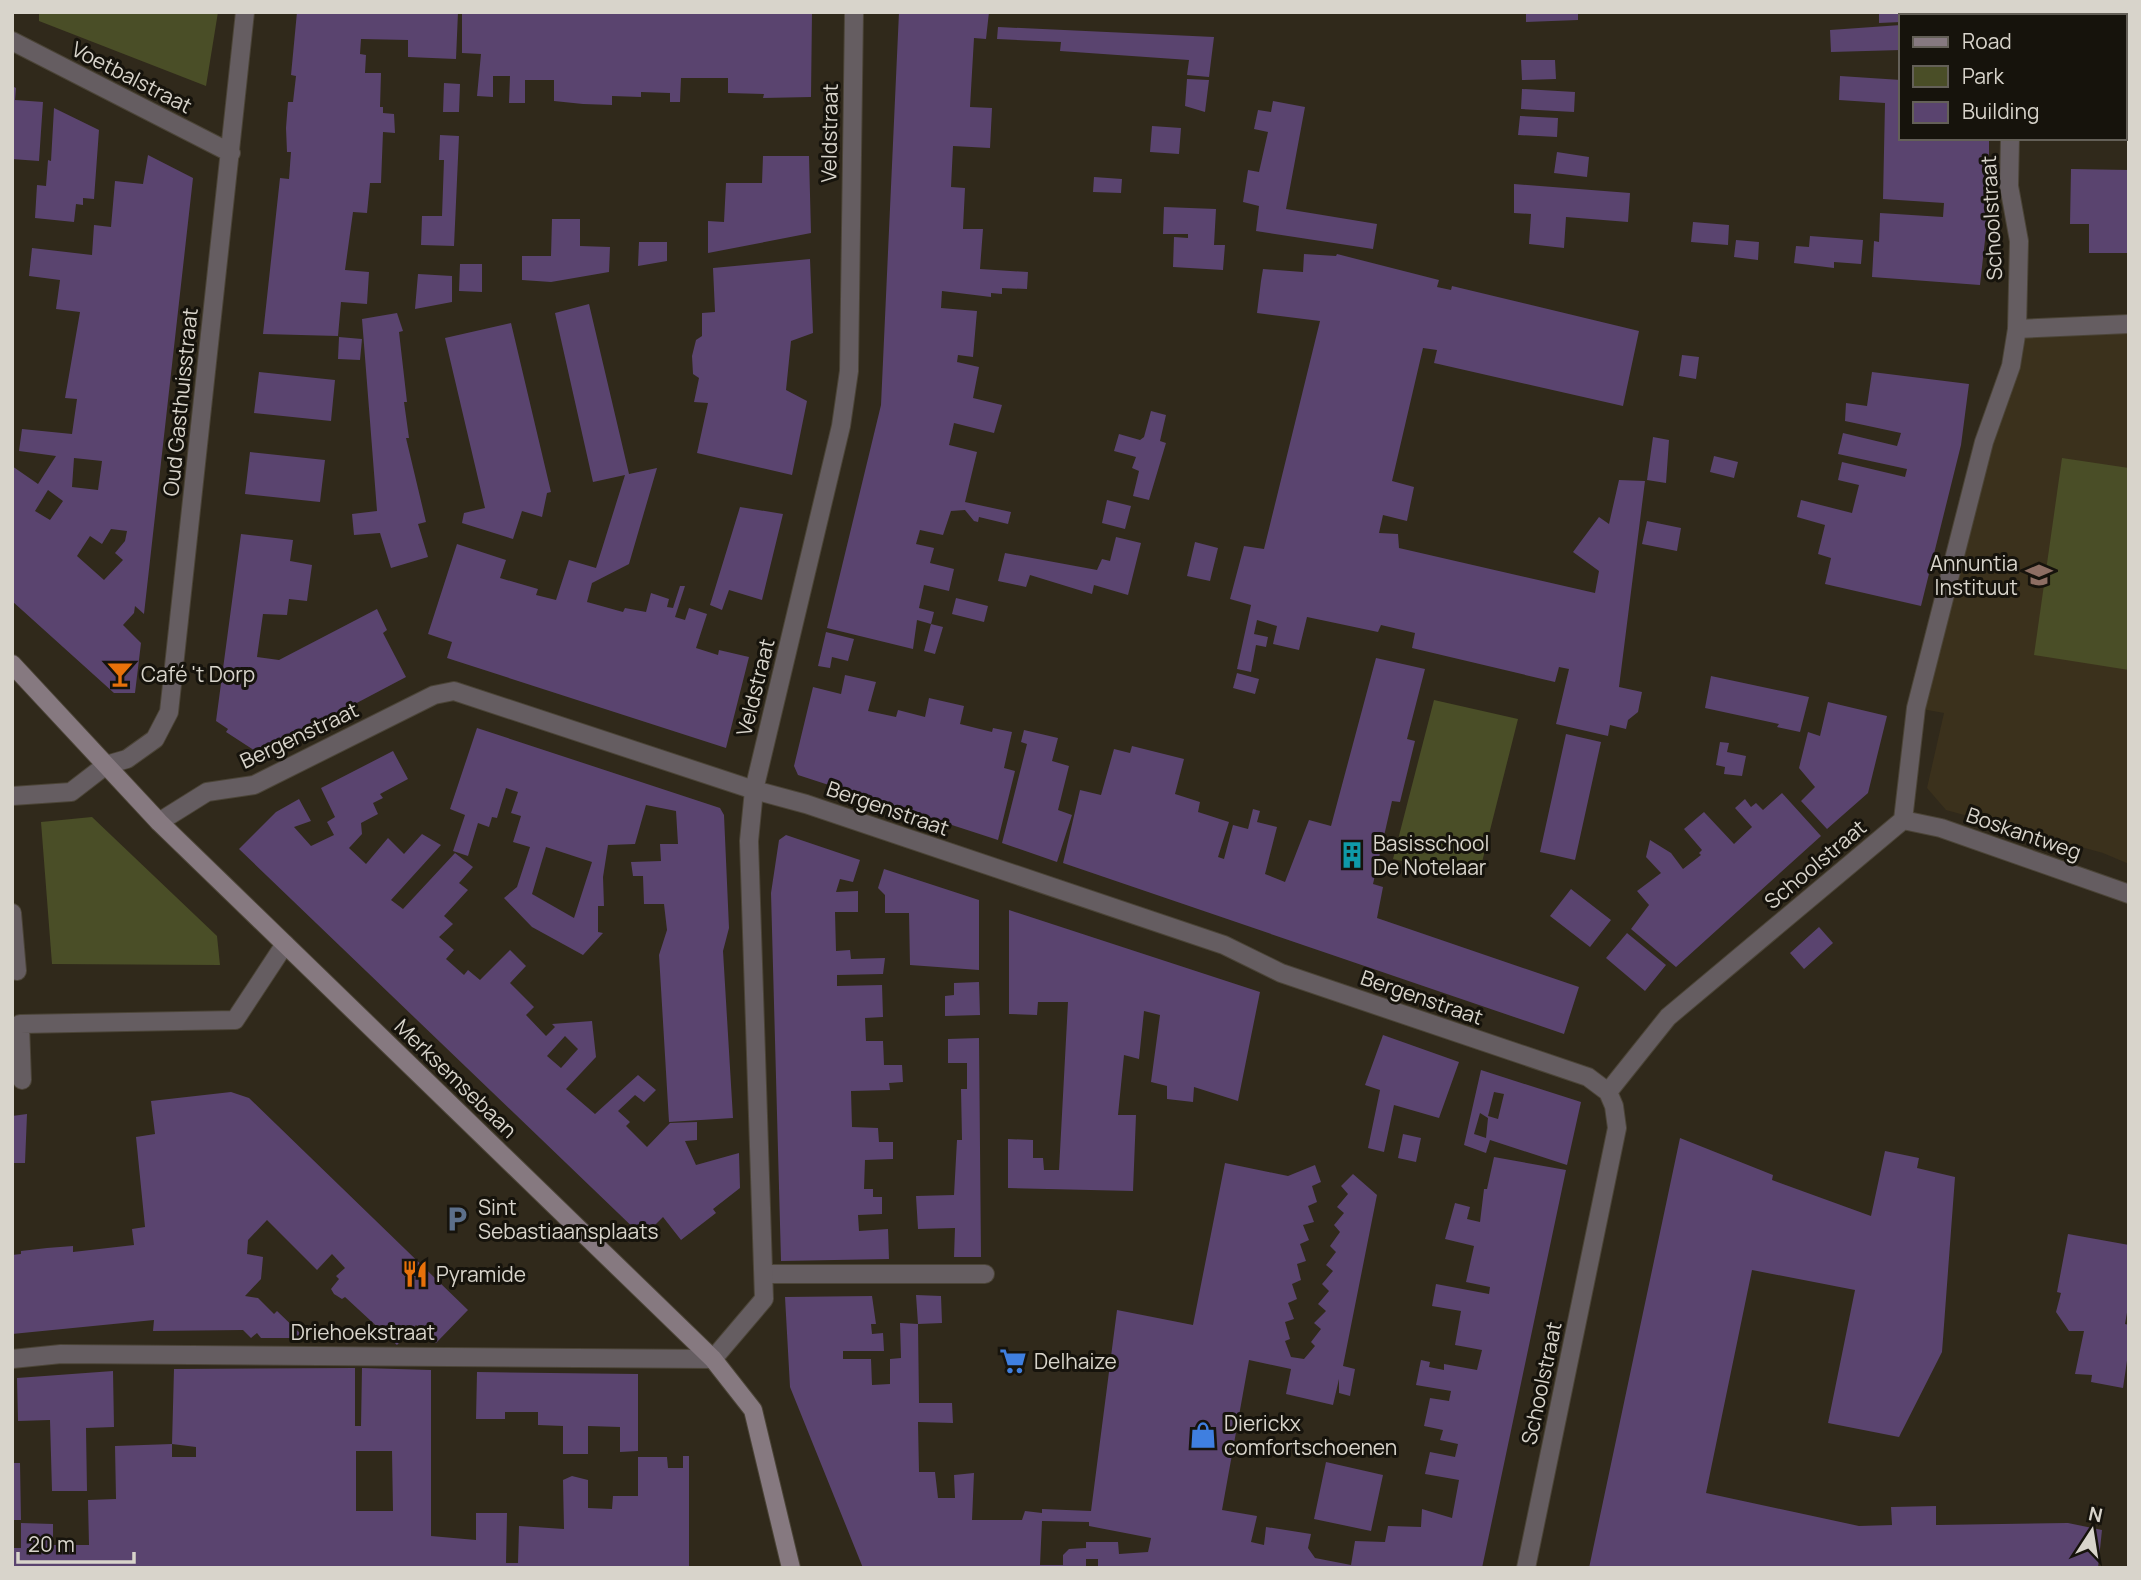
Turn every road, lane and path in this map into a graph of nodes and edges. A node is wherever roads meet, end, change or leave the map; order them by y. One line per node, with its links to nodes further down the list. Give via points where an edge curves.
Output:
1 (245, 12): 5 (street, Oud Gasthuisstraat)
2 (854, 12): 10 (street, Veldstraat, via 847,382 841,426)
3 (12, 41): 5 (street, Voetbalstraat)
4 (2010, 140): 7 (street, Schoolstraat, via 2009,186 2019,241)
5 (231, 153): 9 (street, Oud Gasthuisstraat, via 169,712 155,738 127,759)
6 (2129, 324): 7 (street)
7 (2017, 329): 12 (street, Schoolstraat, via 2011,366 1984,442 1916,708)
8 (12, 663): 9 (main road, Merksemsebaan)
9 (106, 765): 11 (street, via 71,793); 13 (main road, Merksemsebaan)
10 (754, 790): 13 (street, Bergenstraat, via 454,691 425,699 254,785 207,792); 19 (street, Bergenstraat, via 1224,945 1281,973 1588,1077); 20 (street, Veldstraat, via 749,841)
11 (12, 796)
12 (1903, 820): 14 (street, Boskantweg, via 1941,828); 19 (street, Schoolstraat, via 1668,1017)
13 (159, 822): 16 (main road, Merksemsebaan)
14 (2129, 894)
15 (12, 913): 17 (street)
16 (285, 944): 18 (street, via 235,1020 20,1024); 23 (main road, Merksemsebaan)
17 (17, 971)
18 (22, 1080)
19 (1608, 1092): 25 (street, Schoolstraat, via 1617,1128)
20 (764, 1274): 21 (street); 23 (street, Veldstraat, via 764,1299)
21 (985, 1274)
22 (12, 1359): 23 (street, Driehoekstraat, via 61,1354)
23 (713, 1359): 24 (main road, Merksemsebaan, via 753,1410)
24 (791, 1568)
25 (1525, 1568)

